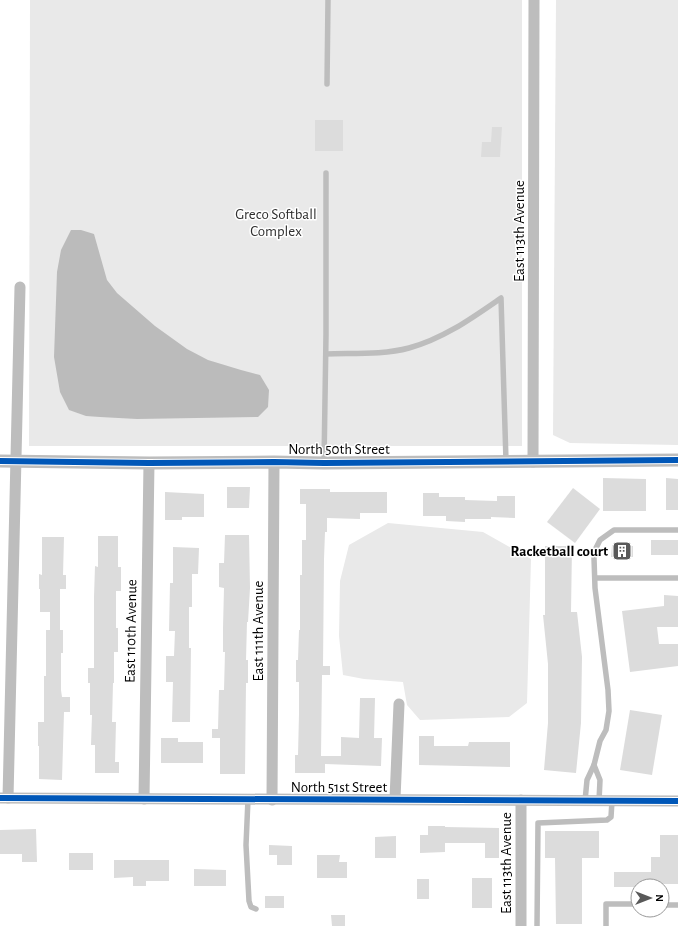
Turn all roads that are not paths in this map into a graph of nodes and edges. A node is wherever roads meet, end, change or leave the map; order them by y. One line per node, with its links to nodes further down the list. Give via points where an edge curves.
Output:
1 (328, 0): 3 (lane)
2 (534, 0): 12 (street, East 113th Avenue)
3 (327, 84)
4 (326, 173): 6 (lane)
5 (20, 287): 9 (street)
6 (326, 354): 10 (lane, via 407,349 462,325 501,298); 14 (lane)
7 (678, 460): 12 (street, North 50th Street)
8 (0, 461): 9 (street, North 50th Street)
9 (16, 461): 13 (street, North 50th Street); 20 (street)
10 (506, 461): 12 (street, North 50th Street); 14 (street, North 50th Street)
11 (274, 462): 13 (street, North 50th Street); 14 (street, North 50th Street); 24 (street, East 111th Avenue)
12 (534, 462)
13 (149, 463): 21 (street, East 110th Avenue)
14 (324, 463)
15 (678, 530): 16 (lane, via 614,530 606,534 596,548)
16 (595, 578): 17 (lane); 19 (lane, via 610,711)
17 (678, 578)
18 (399, 704): 23 (street)
19 (594, 765): 26 (lane, via 587,780); 27 (lane, via 600,780)
20 (4, 798): 21 (street, North 51st Street)
21 (144, 799): 22 (street, North 51st Street)
22 (248, 799): 24 (street, North 51st Street); 31 (lane, via 246,845 249,901 251,907)
23 (395, 799): 24 (street, North 51st Street); 25 (street, North 51st Street)
24 (272, 800)
25 (521, 800): 26 (street, North 51st Street); 32 (street, East 113th Avenue)
26 (584, 801): 27 (street, North 51st Street)
27 (599, 801): 28 (street, North 51st Street)
28 (612, 801): 29 (street, North 51st Street); 33 (lane, via 611,817 607,820 538,823)
29 (678, 801)
30 (630, 904): 34 (lane, via 606,904)
31 (256, 909)
32 (521, 926)
33 (537, 926)
34 (606, 926)

